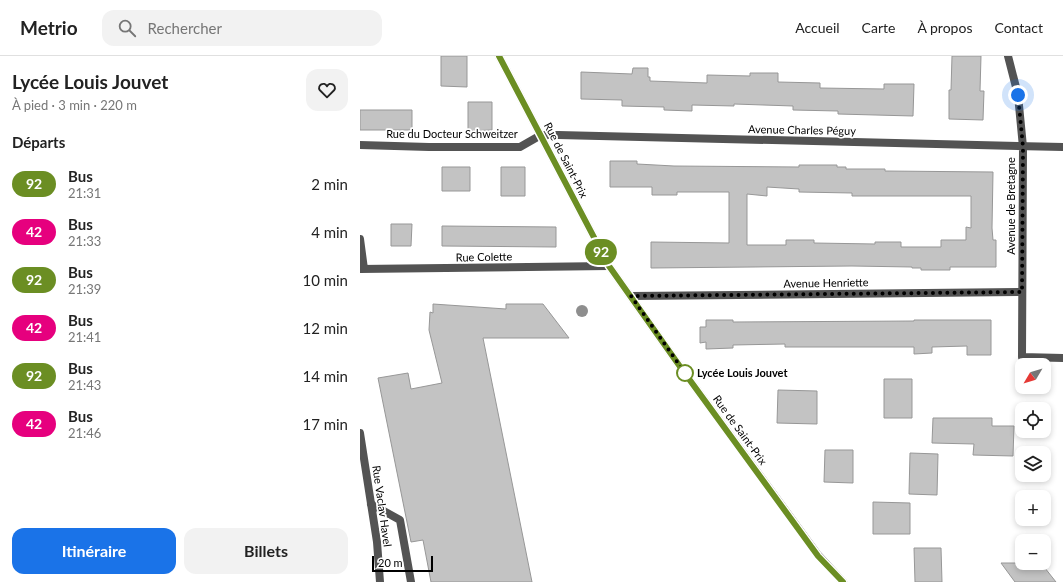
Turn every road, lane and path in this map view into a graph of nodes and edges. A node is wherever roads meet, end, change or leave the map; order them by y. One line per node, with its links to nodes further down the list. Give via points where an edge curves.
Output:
1 (499, 56): 3 (street, Rue de Saint-Prix)
2 (1008, 56): 5 (street, Avenue de Bretagne, via 1018,95)
3 (541, 135): 4 (street, Rue du Docteur Schweitzer, via 520,146); 5 (street, Avenue Charles Péguy); 8 (street, Rue de Saint-Prix)
4 (360, 145)
5 (1023, 147): 6 (street, Avenue Charles Péguy); 10 (street, Avenue de Bretagne)
6 (1063, 147)
7 (360, 239): 9 (street)
8 (609, 266): 9 (street, Rue Colette); 11 (street, Rue de Saint-Prix)
9 (362, 269)
10 (1022, 292): 11 (street, Avenue Henriette); 12 (street, Avenue de Bretagne, via 1022,357)
11 (631, 296): 17 (street, Rue de Saint-Prix, via 818,556)
12 (1063, 358)
13 (360, 433): 14 (street, Rue Vaclav Havel)
14 (371, 504): 15 (street, Rue Vaclav Havel); 16 (street, via 400,520)
15 (380, 582)
16 (411, 582)
17 (843, 582)

